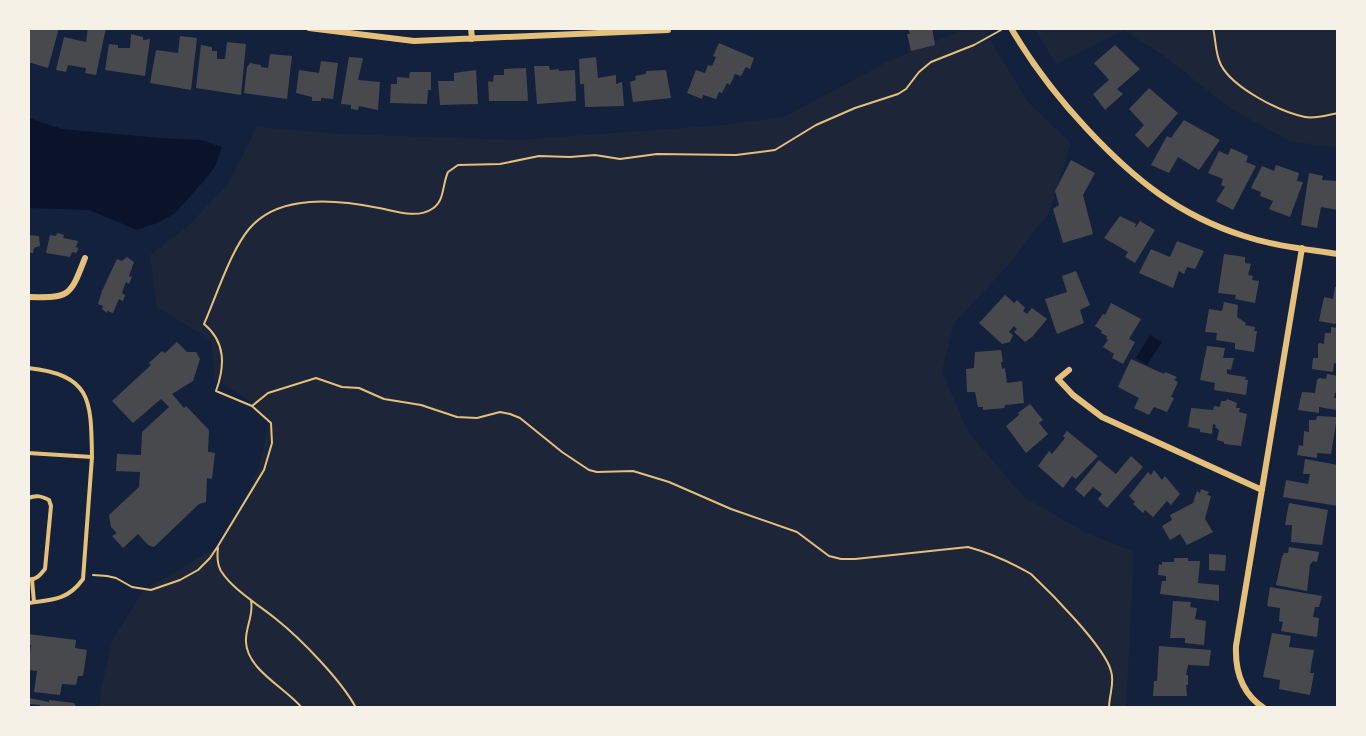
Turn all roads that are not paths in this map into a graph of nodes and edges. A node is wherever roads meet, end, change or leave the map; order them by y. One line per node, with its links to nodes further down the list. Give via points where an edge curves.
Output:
1 (309, 28): 5 (street, via 414,41)
2 (471, 28): 5 (street)
3 (668, 28): 5 (street)
4 (1011, 28): 6 (street, via 1061,101 1143,184 1217,227)
5 (472, 39)
6 (1302, 249): 7 (street); 14 (street)
7 (1338, 254)
8 (85, 258): 9 (street, via 74,287 65,295)
9 (28, 297)
10 (28, 368): 13 (lane, via 51,370 73,379 85,396 91,418)
11 (1069, 370): 14 (street, via 1058,378 1079,401 1102,417)
12 (28, 453): 13 (lane)
13 (92, 457): 17 (lane, via 83,579 75,591 60,599)
14 (1262, 490): 18 (street, via 1235,661 1244,688)
15 (28, 498): 16 (lane, via 43,497 51,506 45,569)
16 (30, 580): 17 (lane)
17 (31, 603)
18 (1264, 708)

